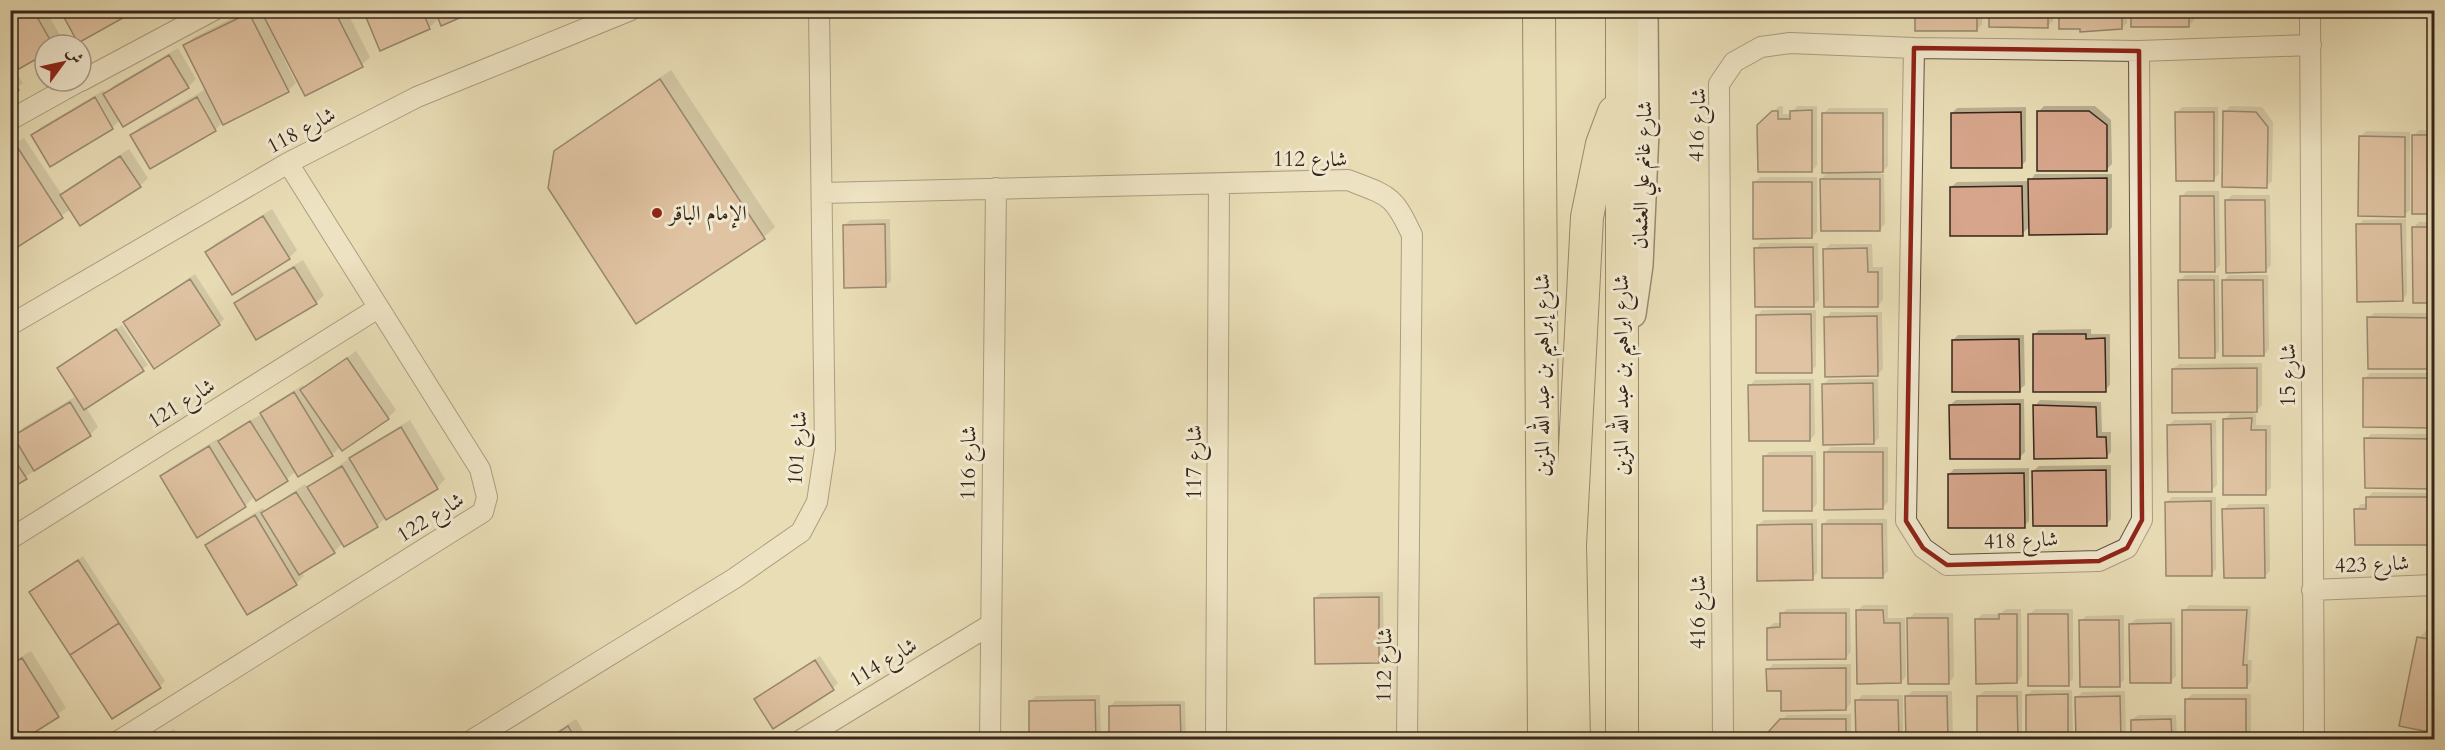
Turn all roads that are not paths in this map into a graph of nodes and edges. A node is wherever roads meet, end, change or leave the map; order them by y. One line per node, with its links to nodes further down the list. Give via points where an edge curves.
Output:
1 (214, 10): 11 (street)
2 (631, 10): 15 (street, شارع 118, via 433,90)
3 (819, 10): 18 (street, شارع 101)
4 (1539, 10): 32 (main road, شارع إبراهيم بن عبد الله المزين)
5 (1622, 10): 12 (main road, شارع ابراهيم بن عبد الله المزين)
6 (1644, 10): 21 (street, شارع غانم علي العثمان, via 1645,132 1639,265)
7 (2310, 10): 8 (street, شارع 15)
8 (2311, 45): 10 (street, شارع 416); 24 (street, شارع 15)
9 (1914, 48): 10 (street, شارع 416); 10 (street, شارع 418, via 1906,521 1923,548 1947,566 2099,561 2127,548 2142,520); 35 (street, شارع 416, via 1791,43 1761,47 1734,62 1719,84)
10 (2139, 51)
11 (93, 75)
12 (1622, 89): 21 (main road, شارع ابراهيم بن عبد الله المزين); 33 (main road, via 1602,144 1587,218 1570,545)
13 (59, 93): 14 (street)
14 (10, 120)
15 (288, 163): 19 (street, شارع 122); 20 (street, شارع 118)
16 (1219, 184): 17 (street, شارع 112); 30 (street, شارع 117); 31 (street, شارع 112, via 1348,180 1381,192 1398,205 1412,235)
17 (996, 188): 18 (street, شارع 112); 25 (street, شارع 116)
18 (822, 193): 27 (street, شارع 101, via 825,449 817,502 801,532 735,578)
19 (378, 308): 22 (street, شارع 121); 26 (street, شارع 122, via 480,469 487,497 483,512)
20 (10, 326)
21 (1620, 374): 34 (main road, شارع ابراهيم بن عبد الله المزين)
22 (10, 539)
23 (2434, 585): 24 (street, شارع 423)
24 (2312, 590): 36 (street, شارع 15)
25 (990, 625): 28 (street, شارع 114); 29 (street, شارع 116)
26 (120, 740)
27 (472, 740)
28 (801, 740)
29 (990, 740)
30 (1216, 740)
31 (1407, 740)
32 (1544, 740)
33 (1574, 740)
34 (1622, 740)
35 (1723, 740)
36 (2314, 740)

